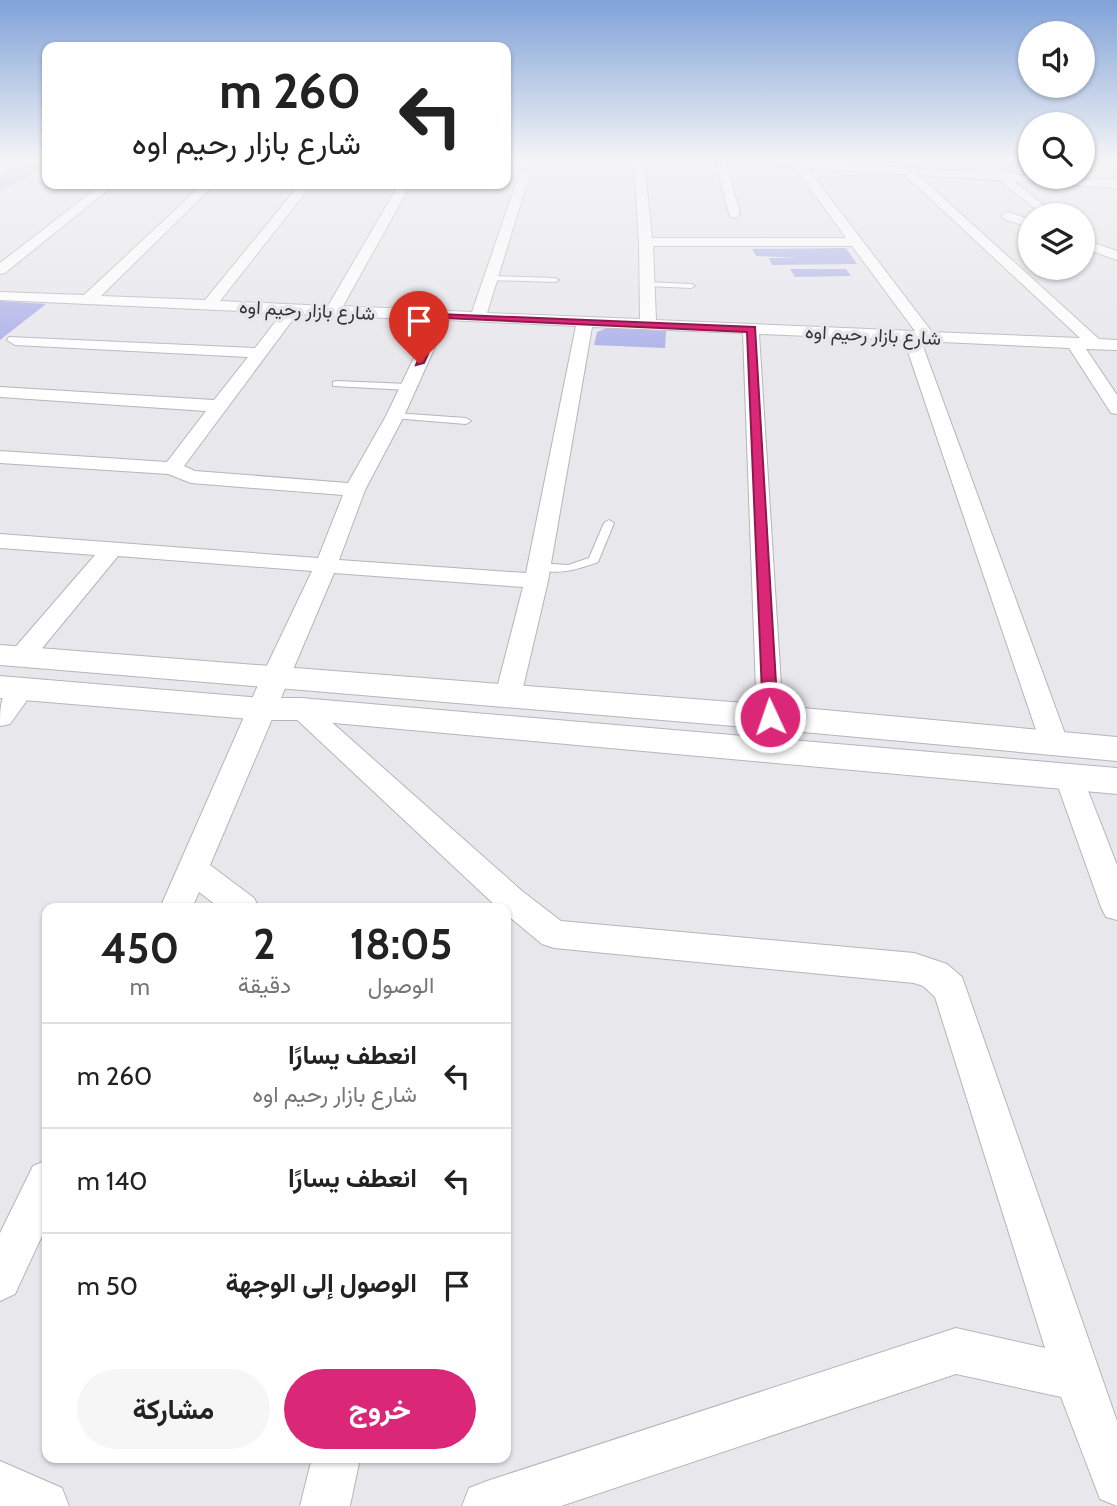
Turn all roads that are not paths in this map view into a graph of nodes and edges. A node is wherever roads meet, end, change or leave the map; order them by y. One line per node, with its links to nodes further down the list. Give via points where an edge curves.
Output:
1 (50, 230): 13 (street)
2 (161, 230): 20 (street)
3 (269, 230): 21 (street)
4 (379, 230): 23 (street)
5 (506, 230): 14 (street)
6 (645, 230): 9 (street)
7 (847, 230): 10 (street)
8 (972, 230): 32 (street)
9 (646, 242): 10 (street); 16 (street)
10 (856, 242): 29 (street)
11 (1095, 247): 12 (street)
12 (1115, 254)
13 (0, 270)
14 (491, 278): 15 (lane); 25 (street)
15 (555, 280)
16 (647, 284): 17 (lane); 27 (street)
17 (691, 286)
18 (0, 296): 19 (street, شارع بازار رحيم اوه)
19 (64, 299): 20 (street, شارع بازار رحيم اوه); 30 (street)
20 (88, 300): 21 (street, شارع بازار رحيم اوه)
21 (209, 305): 22 (street, شارع بازار رحيم اوه)
22 (293, 309): 23 (street, شارع بازار رحيم اوه); 35 (street)
23 (333, 311): 24 (street, شارع بازار رحيم اوه)
24 (441, 316): 25 (street, شارع بازار رحيم اوه); 37 (street)
25 (478, 317): 26 (street, شارع بازار رحيم اوه)
26 (585, 322): 27 (street, شارع بازار رحيم اوه); 50 (street)
27 (649, 325): 28 (street, شارع بازار رحيم اوه)
28 (751, 329): 29 (street, شارع بازار رحيم اوه); 57 (street)
29 (919, 337): 31 (street, شارع بازار رحيم اوه); 58 (street)
30 (15, 340): 34 (street); 35 (street)
31 (1075, 344): 32 (street, شارع بازار رحيم اوه); 40 (street)
32 (1095, 344): 33 (street, شارع بازار رحيم اوه)
33 (1117, 345)
34 (0, 353)
35 (257, 353): 39 (street)
36 (336, 384): 37 (lane)
37 (408, 387): 41 (street)
38 (0, 393): 39 (street)
39 (218, 406): 44 (street)
40 (1117, 409)
41 (395, 416): 42 (lane); 45 (street)
42 (466, 421)
43 (0, 457): 44 (street)
44 (172, 468): 45 (street, via 191,477)
45 (355, 489): 49 (street)
46 (609, 523): 50 (lane, via 594,560)
47 (0, 541): 48 (street)
48 (112, 550): 49 (street); 51 (street)
49 (326, 565): 50 (street); 52 (street)
50 (538, 574): 53 (street)
51 (11, 672): 52 (street); 54 (street); 56 (street)
52 (275, 676): 53 (street); 54 (street)
53 (508, 696): 57 (street)
54 (262, 709): 55 (street); 62 (street)
55 (301, 709): 60 (street); 65 (street)
56 (0, 717)
57 (770, 717): 58 (street)
58 (1054, 742): 59 (street)
59 (1117, 749)
60 (1069, 778): 61 (street); 67 (street)
61 (1117, 781)
62 (194, 870): 63 (street); 64 (street)
63 (178, 903)
64 (237, 903)
65 (506, 903)
66 (511, 907): 70 (street, via 554,934 914,968 935,975 950,988)
67 (1117, 907)
68 (42, 1191): 69 (street)
69 (0, 1279)
70 (1077, 1378): 72 (street); 76 (street, via 956,1351)
71 (334, 1463): 75 (street)
72 (1117, 1482)
73 (0, 1486): 74 (street)
74 (44, 1506)
75 (325, 1506)
76 (487, 1506)

